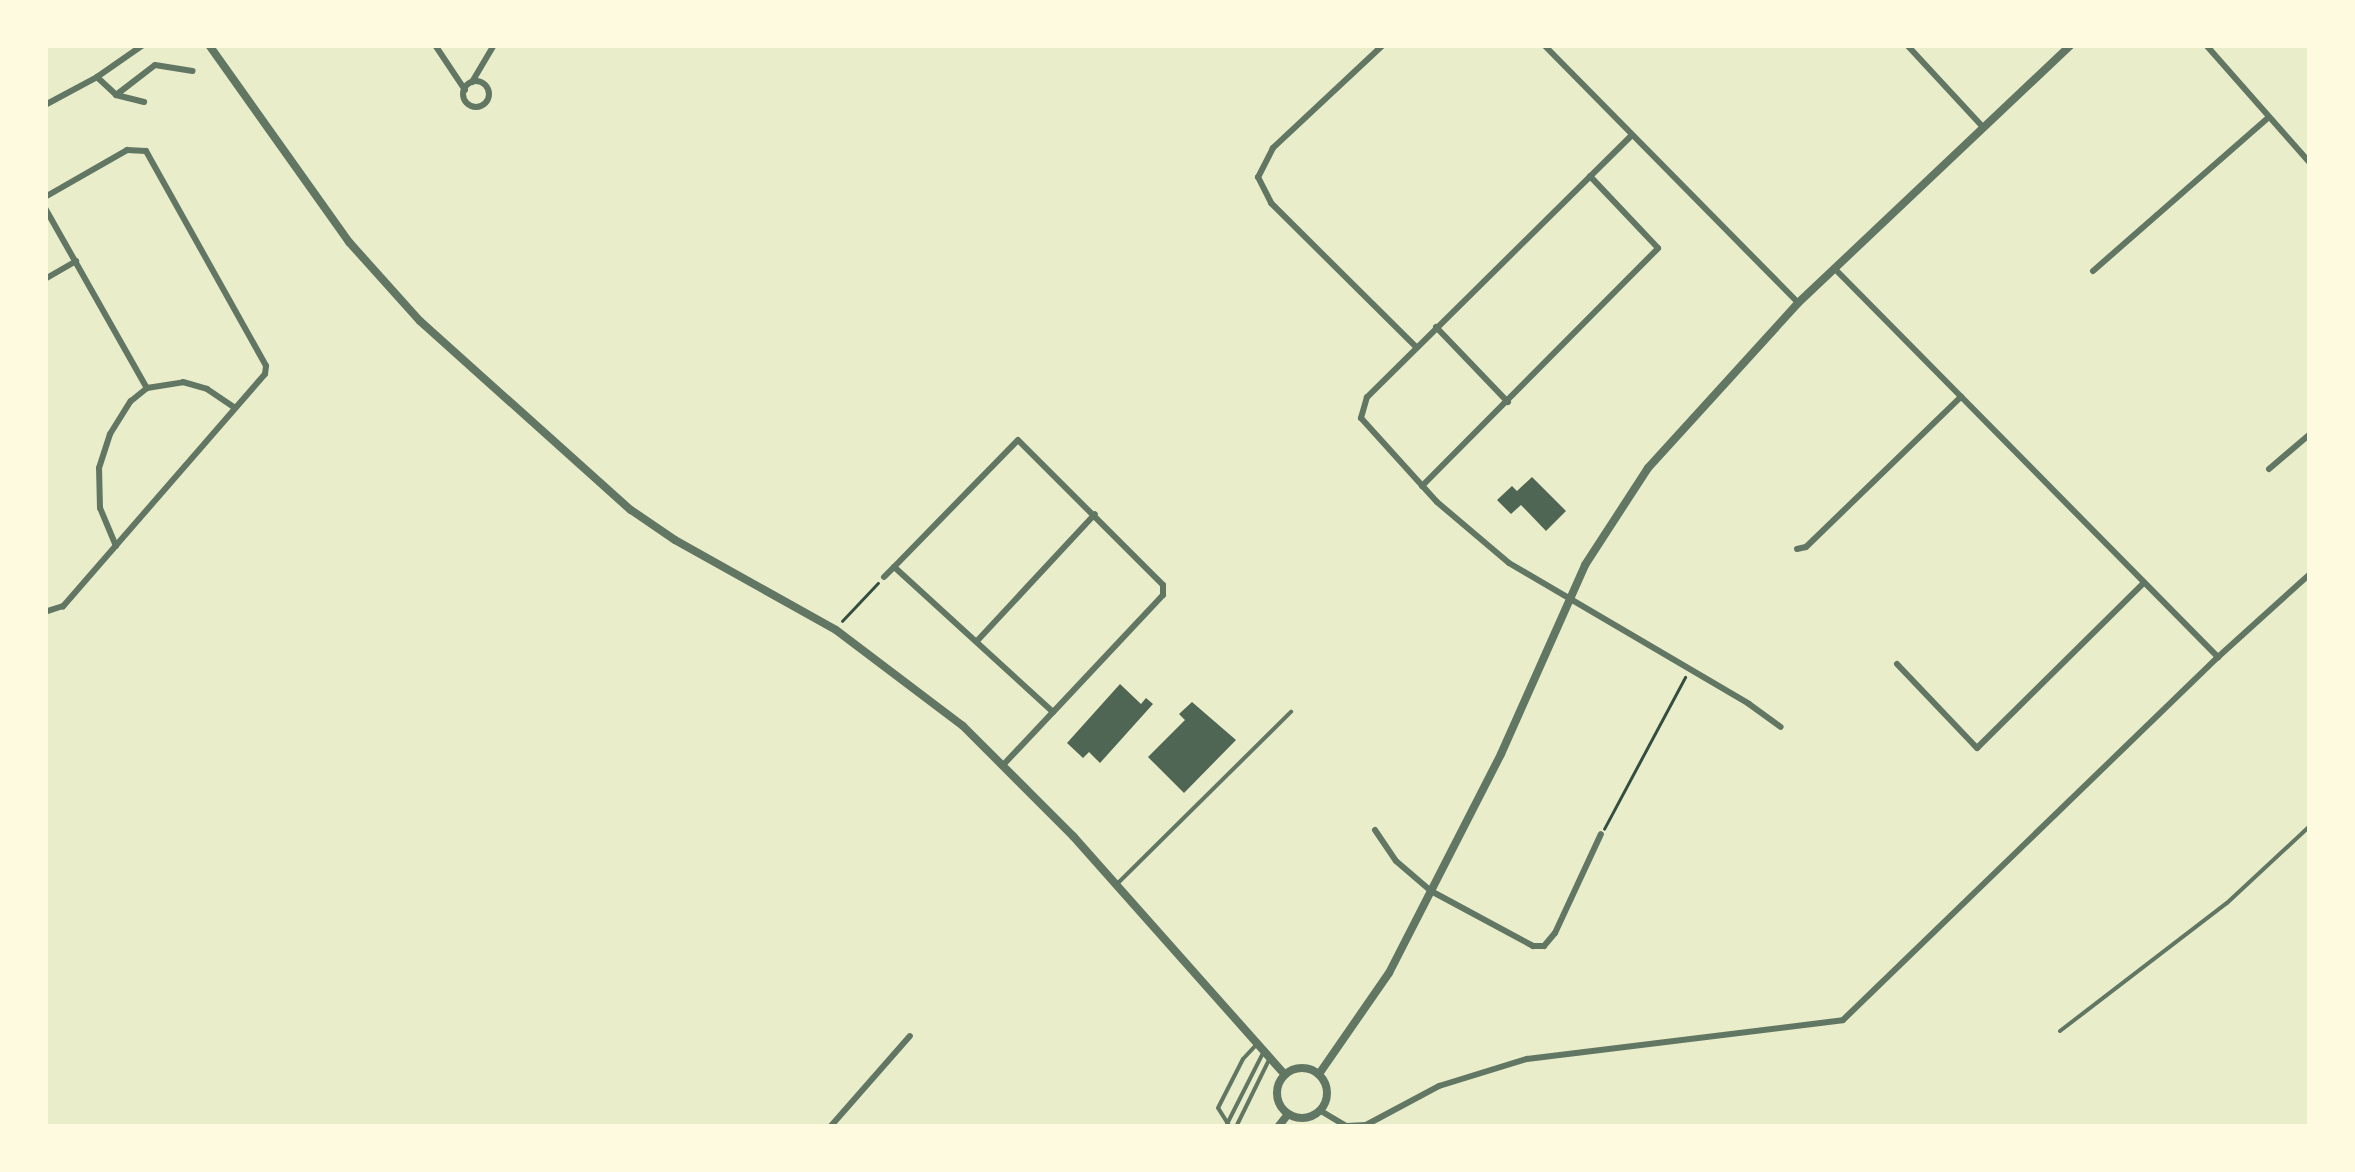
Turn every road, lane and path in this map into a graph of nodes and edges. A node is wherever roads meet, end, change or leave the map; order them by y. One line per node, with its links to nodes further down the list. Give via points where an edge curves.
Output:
1 (143, 45): 11 (street)
2 (209, 45): 47 (street, via 349,242 415,316 631,510)
3 (435, 45): 13 (street)
4 (494, 45): 12 (street)
5 (1383, 45): 30 (street, via 1274,148 1258,176 1271,203)
6 (1544, 45): 19 (street)
7 (1907, 45): 18 (street)
8 (2071, 45): 18 (street)
9 (2206, 45): 17 (street)
10 (193, 71): 14 (street, via 155,65)
11 (98, 77): 14 (street); 16 (street)
12 (472, 83): 13 (street); 13 (street, via 487,87 486,103 470,105)
13 (465, 90)
14 (116, 95): 15 (street)
15 (144, 102)
16 (45, 105)
17 (2268, 118): 20 (street); 26 (street)
18 (1982, 126): 25 (street)
19 (1632, 135): 21 (street); 28 (street)
20 (2310, 163)
21 (1590, 176): 29 (street); 33 (street, via 1658,248)
22 (45, 197): 34 (street, via 127,150 146,151 263,358 265,374)
23 (45, 208): 24 (street)
24 (76, 261): 27 (street); 31 (street)
25 (1834, 267): 28 (street); 32 (street)
26 (2092, 271)
27 (45, 279)
28 (1798, 302): 45 (street, via 1648,468)
29 (1436, 326): 30 (street); 33 (street)
30 (1416, 347): 37 (street, via 1367,398 1361,418)
31 (148, 388): 34 (street, via 195,384); 39 (street, via 116,421 99,468 100,508)
32 (1961, 397): 40 (street); 44 (street)
33 (1508, 402): 37 (street)
34 (236, 408): 39 (street)
35 (2310, 434): 36 (street)
36 (2269, 469)
37 (1420, 484): 45 (street, via 1518,569)
38 (1095, 514): 41 (street, via 1018,440); 48 (street); 52 (street, via 1161,580 1163,596)
39 (116, 546): 46 (street, via 63,606)
40 (1797, 549)
41 (894, 567): 43 (street); 48 (street)
42 (2310, 574): 49 (street)
43 (884, 577): 47 (path)
44 (2144, 583): 49 (street); 50 (street, via 1977,748)
45 (1571, 598): 51 (street); 60 (street)
46 (45, 612)
47 (836, 630): 55 (street)
48 (977, 641): 52 (street)
49 (2218, 657): 69 (street, via 1864,1004 1834,1023 1526,1058 1439,1086)
50 (1897, 664)
51 (1690, 668): 54 (street); 58 (path)
52 (1053, 712): 55 (street)
53 (1291, 712): 59 (lane)
54 (1782, 727)
55 (1004, 764): 59 (street)
56 (2310, 826): 61 (lane, via 2228,903)
57 (1375, 830): 60 (street, via 1384,848)
58 (1602, 834): 60 (street, via 1556,934 1544,946)
59 (1117, 884): 63 (street)
60 (1431, 892): 64 (street, via 1377,994)
61 (2060, 1031)
62 (910, 1036): 70 (street)
63 (1263, 1052): 65 (street); 68 (lane); 68 (lane); 68 (lane, via 1242,1059 1222,1095 1218,1108)
64 (1320, 1074): 65 (street, via 1301,1068); 66 (street, via 1328,1096)
65 (1285, 1075): 67 (street, via 1278,1098)
66 (1320, 1111): 67 (street, via 1300,1118); 69 (street)
67 (1288, 1114): 71 (street)
68 (1231, 1126)
69 (1360, 1126)
70 (830, 1127)
71 (1278, 1127)

